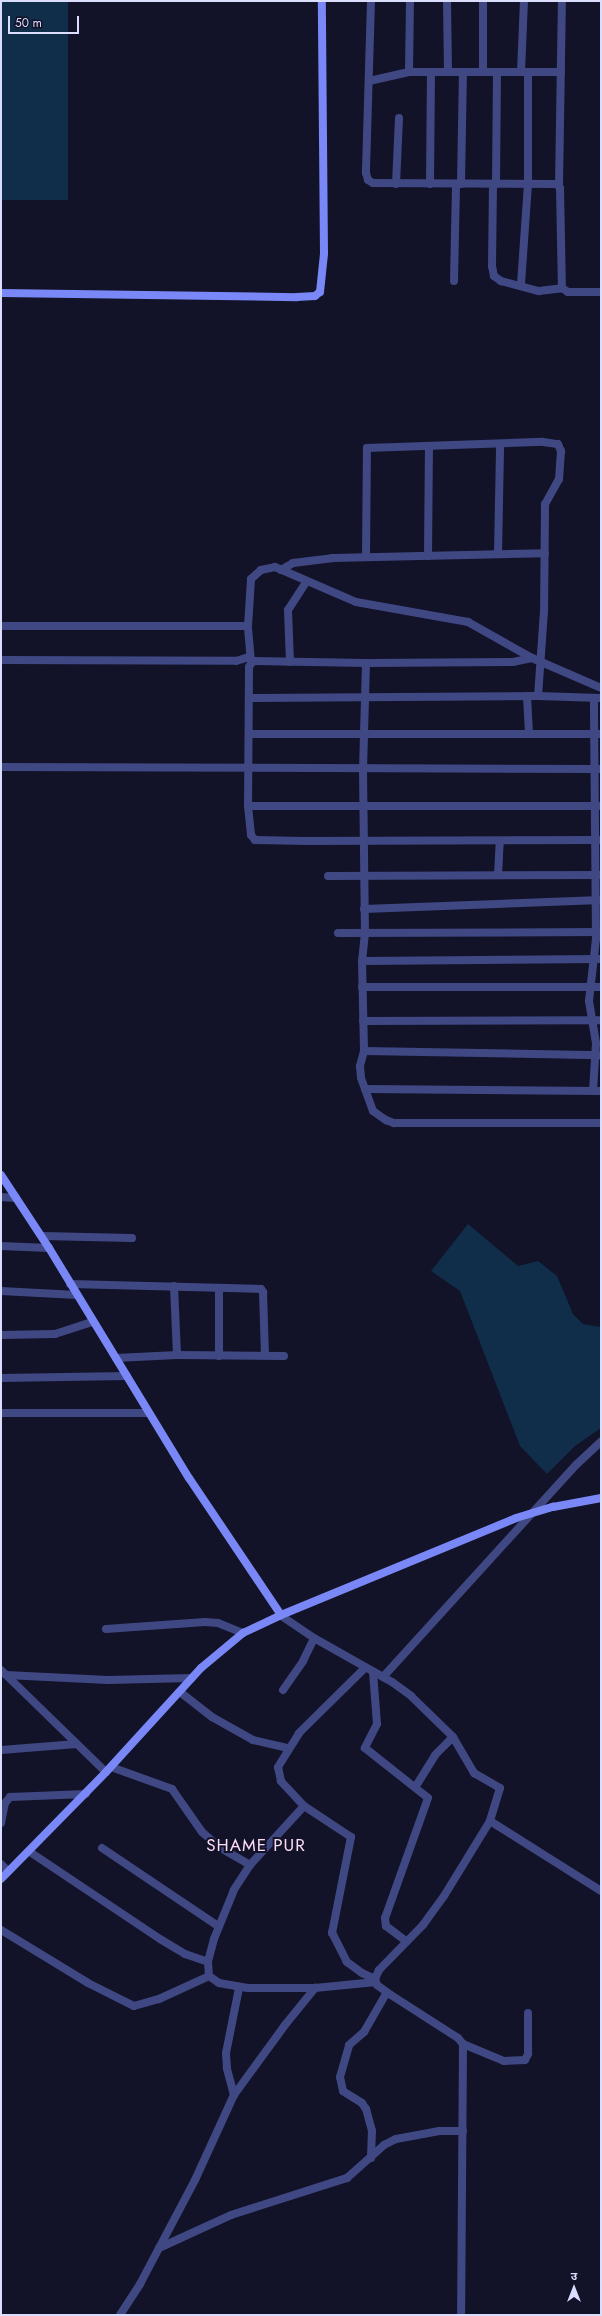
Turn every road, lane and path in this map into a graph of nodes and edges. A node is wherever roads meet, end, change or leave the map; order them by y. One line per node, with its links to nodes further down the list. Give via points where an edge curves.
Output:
1 (322, 1): 28 (street, via 324,253 320,292 314,296 297,297)
2 (371, 1): 16 (street)
3 (410, 1): 8 (street)
4 (447, 1): 10 (street)
5 (483, 1): 12 (street)
6 (524, 1): 14 (street)
7 (562, 1): 15 (street)
8 (410, 72): 9 (street); 16 (street)
9 (431, 72): 10 (street); 19 (street)
10 (448, 72): 11 (street)
11 (463, 72): 12 (street); 20 (street)
12 (483, 72): 13 (street)
13 (497, 72): 14 (street); 21 (street)
14 (525, 72): 15 (street); 22 (street)
15 (561, 72): 23 (street)
16 (369, 81): 18 (street, via 366,176 373,183)
17 (399, 118): 18 (street)
18 (396, 184): 19 (street)
19 (430, 184): 20 (street)
20 (458, 184): 21 (street); 24 (street)
21 (494, 184): 22 (street); 25 (street, via 493,272 501,281)
22 (528, 184): 23 (street); 25 (street)
23 (559, 186): 26 (street)
24 (454, 281)
25 (521, 284): 26 (street, via 539,290)
26 (562, 288): 27 (street, via 568,292)
27 (601, 292)
28 (1, 294)
29 (500, 445): 30 (street); 31 (street, via 550,442 560,447 559,479 545,504); 32 (street)
30 (429, 446): 33 (street, via 367,448); 34 (street)
31 (545, 553): 32 (street); 41 (street, via 544,618)
32 (498, 554): 34 (street)
33 (366, 556): 34 (street); 35 (street, via 308,560 293,563)
34 (428, 556)
35 (281, 570): 36 (street); 38 (street, via 261,570 251,579)
36 (306, 582): 41 (street, via 356,602 468,622); 42 (street, via 288,610)
37 (1, 626): 38 (street)
38 (248, 626): 40 (street)
39 (1, 660): 40 (street)
40 (250, 660): 42 (street); 47 (street)
41 (535, 660): 43 (street); 44 (street); 46 (street)
42 (290, 662): 43 (street)
43 (366, 663): 48 (street)
44 (601, 688)
45 (527, 696): 46 (street); 48 (street); 51 (street)
46 (538, 696): 49 (street)
47 (250, 698): 48 (street); 50 (street)
48 (366, 698): 53 (street)
49 (597, 698): 52 (street)
50 (250, 734): 53 (street); 55 (street)
51 (529, 734): 52 (street); 53 (street)
52 (598, 734): 56 (street)
53 (364, 736): 57 (street)
54 (1, 768): 55 (street)
55 (249, 768): 57 (street); 58 (street)
56 (598, 769): 57 (street); 59 (street)
57 (363, 770): 60 (street)
58 (248, 806): 60 (street); 62 (street, via 250,832 255,840)
59 (598, 806): 60 (street); 61 (street)
60 (364, 808): 62 (street)
61 (598, 840): 63 (street); 65 (street)
62 (364, 842): 63 (street); 67 (street)
63 (500, 842): 64 (street)
64 (498, 875): 65 (street); 67 (street)
65 (598, 875): 68 (street)
66 (328, 876): 67 (street)
67 (366, 876): 69 (street)
68 (597, 900): 69 (street); 70 (street)
69 (364, 909): 72 (street)
70 (598, 932): 72 (street); 73 (street)
71 (338, 933): 72 (street)
72 (366, 933): 74 (street)
73 (597, 959): 74 (street); 76 (street)
74 (362, 961): 75 (street)
75 (362, 987): 76 (street); 80 (street)
76 (590, 987): 77 (street); 78 (street)
77 (601, 987)
78 (592, 1020): 79 (street); 80 (street); 82 (street)
79 (601, 1020)
80 (363, 1021): 81 (street)
81 (364, 1051): 82 (street); 83 (street, via 360,1072)
82 (598, 1054): 84 (street)
83 (365, 1089): 84 (street); 85 (street, via 373,1111 379,1117 394,1123)
84 (597, 1091)
85 (601, 1124)
86 (1, 1175): 88 (street)
87 (1, 1197): 88 (street)
88 (16, 1198): 89 (street)
89 (42, 1236): 90 (street); 92 (street)
90 (132, 1238)
91 (1, 1246): 92 (street)
92 (49, 1248): 93 (street)
93 (70, 1284): 94 (street); 97 (street)
94 (174, 1286): 95 (street); 100 (street)
95 (219, 1288): 101 (street, via 263,1291); 102 (street)
96 (1, 1291): 97 (street)
97 (77, 1295): 98 (street)
98 (93, 1322): 99 (street, via 55,1334); 104 (street)
99 (1, 1335)
100 (177, 1355): 102 (street); 104 (street)
101 (264, 1355): 102 (street); 103 (street)
102 (219, 1356)
103 (284, 1356)
104 (116, 1358): 105 (street)
105 (127, 1376): 106 (street); 107 (street)
106 (1, 1378)
107 (148, 1412): 108 (street); 112 (street)
108 (1, 1413)
109 (601, 1442): 111 (street, via 577,1464)
110 (601, 1498): 111 (street)
111 (534, 1512): 112 (street); 118 (street)
112 (280, 1615): 114 (street); 115 (street)
113 (106, 1629): 114 (street, via 205,1622 218,1623)
114 (243, 1633): 119 (street, via 212,1657)
115 (314, 1638): 116 (street); 120 (street)
116 (369, 1670): 118 (street); 124 (street, via 318,1712); 127 (street, via 377,1724 364,1748)
117 (4, 1673): 119 (street, via 108,1680); 123 (street)
118 (382, 1676): 122 (street, via 411,1696)
119 (192, 1678): 121 (street)
120 (283, 1690)
121 (180, 1692): 124 (street, via 212,1717 253,1740); 126 (street)
122 (453, 1737): 127 (street, via 435,1755); 130 (street, via 474,1773 500,1788)
123 (77, 1744): 125 (street); 126 (street)
124 (287, 1748): 129 (street, via 278,1767 278,1775)
125 (1, 1750)
126 (109, 1769): 128 (street); 135 (street, via 172,1789 202,1832 219,1847)
127 (416, 1786): 141 (street, via 425,1793 428,1800 404,1860 385,1918 386,1926)
128 (86, 1794): 131 (street, via 10,1797 5,1803); 133 (street)
129 (304, 1806): 135 (street); 144 (street, via 351,1837 332,1933 348,1962)
130 (490, 1821): 138 (street); 141 (street, via 444,1896)
131 (1, 1823)
132 (102, 1848): 139 (street)
133 (30, 1852): 136 (street); 142 (street, via 166,1943 191,1957)
134 (1, 1864): 136 (street)
135 (250, 1865): 139 (street, via 234,1890)
136 (8, 1871): 137 (street)
137 (1, 1879)
138 (601, 1891)
139 (218, 1926): 142 (street)
140 (1, 1930): 143 (street, via 88,1983 134,2006 159,1999)
141 (407, 1942): 144 (street, via 379,1970)
142 (208, 1962): 143 (street)
143 (209, 1976): 145 (street, via 219,1983)
144 (376, 1981): 146 (street); 147 (street)
145 (239, 1988): 146 (street); 150 (street, via 226,2053)
146 (316, 1988): 150 (street)
147 (387, 1992): 149 (street); 152 (street, via 364,2032 349,2045 340,2078 343,2091 362,2103 366,2109 372,2131)
148 (528, 2013): 149 (street, via 528,2054 521,2062 504,2061)
149 (462, 2044): 151 (street)
150 (234, 2096): 153 (street)
151 (463, 2131): 152 (street, via 439,2130 396,2139 384,2145); 155 (street)
152 (371, 2158): 153 (street, via 348,2178 231,2215)
153 (159, 2248): 154 (street)
154 (120, 2315)
155 (461, 2315)

